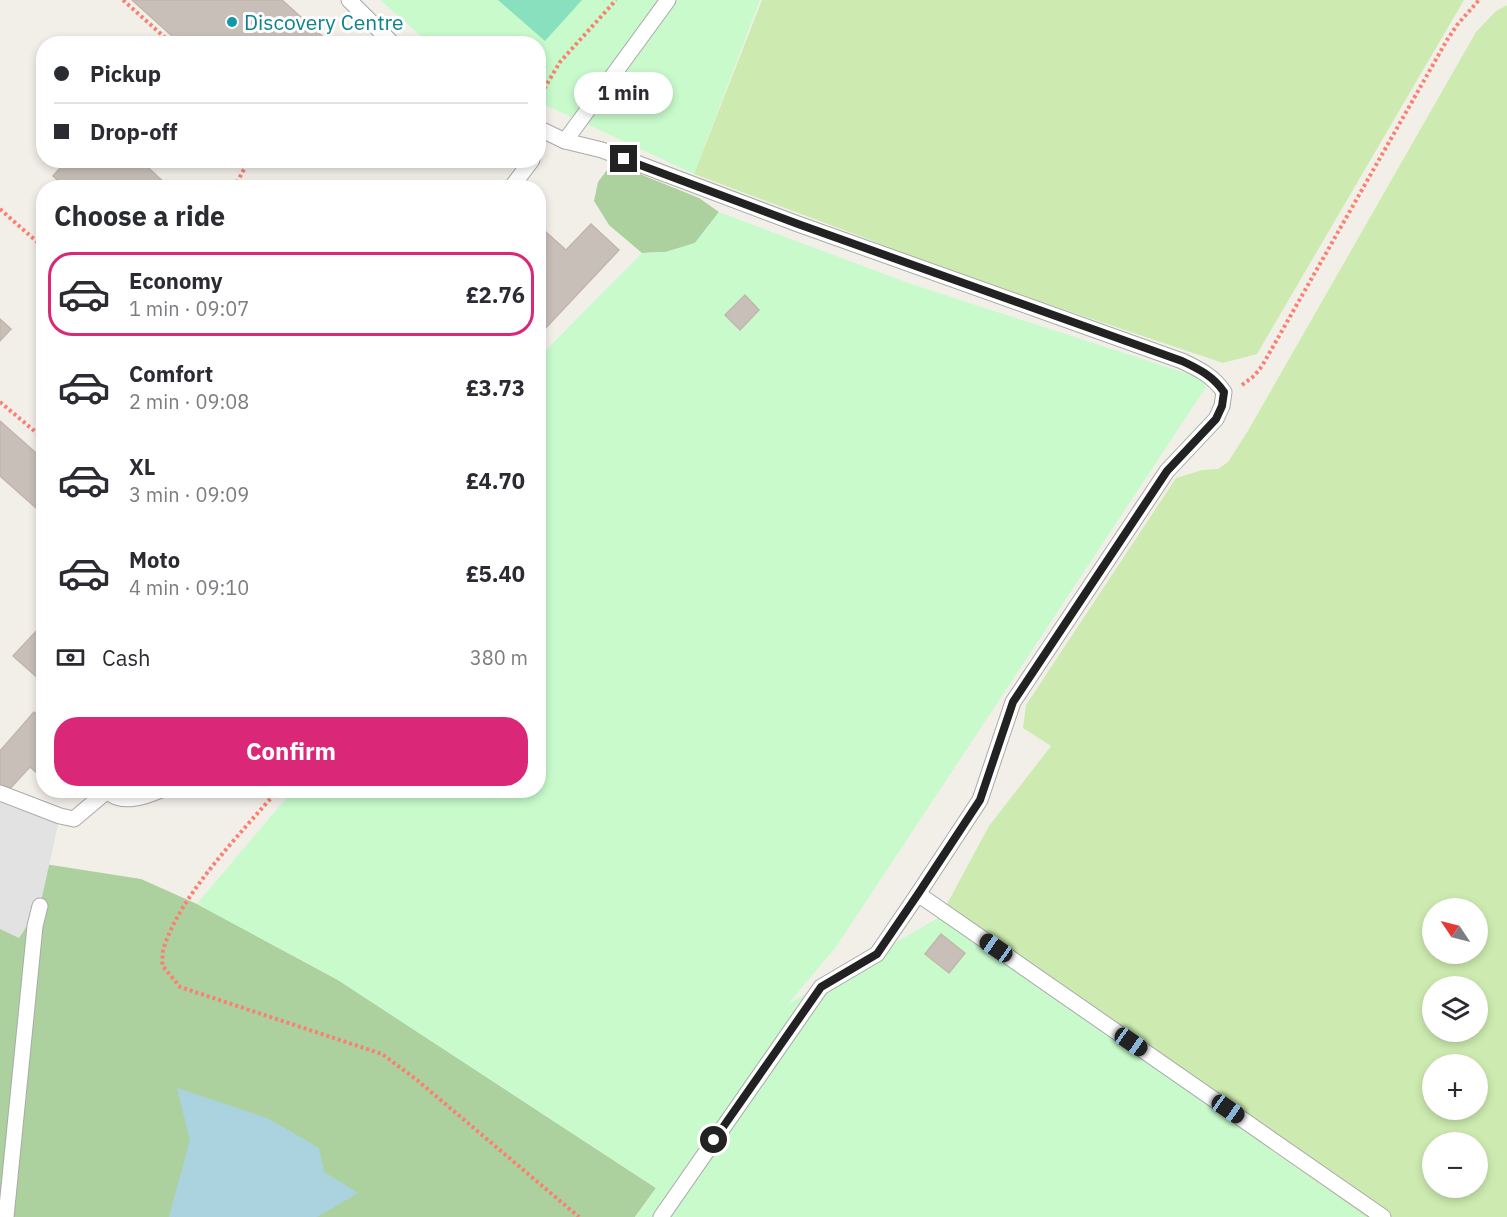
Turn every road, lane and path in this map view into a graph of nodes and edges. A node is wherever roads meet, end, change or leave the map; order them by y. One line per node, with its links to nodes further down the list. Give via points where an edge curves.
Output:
1 (123, 0): 6 (path)
2 (349, 0): 7 (lane)
3 (616, 0): 8 (path, via 560,62)
4 (668, 0): 10 (lane)
5 (1479, 0): 13 (path, via 1447,40 1262,366 1245,384)
6 (163, 36)
7 (385, 36)
8 (546, 86)
9 (546, 132): 10 (lane)
10 (565, 141): 13 (lane, via 602,150 1182,361 1217,381)
11 (0, 209): 12 (path)
12 (36, 241)
13 (1224, 392): 21 (lane, via 1216,419 1167,471 1013,702 980,800)
14 (0, 402): 15 (path)
15 (36, 432)
16 (0, 793): 17 (lane, via 74,819)
17 (97, 798)
18 (116, 798): 19 (lane)
19 (136, 798)
20 (271, 798): 24 (path, via 201,881 177,916 163,948 162,965 180,987 382,1054)
21 (918, 894): 25 (lane, via 877,954 821,987); 26 (lane)
22 (40, 906): 23 (lane)
23 (6, 1217)
24 (579, 1217)
25 (661, 1217)
26 (1383, 1217)

